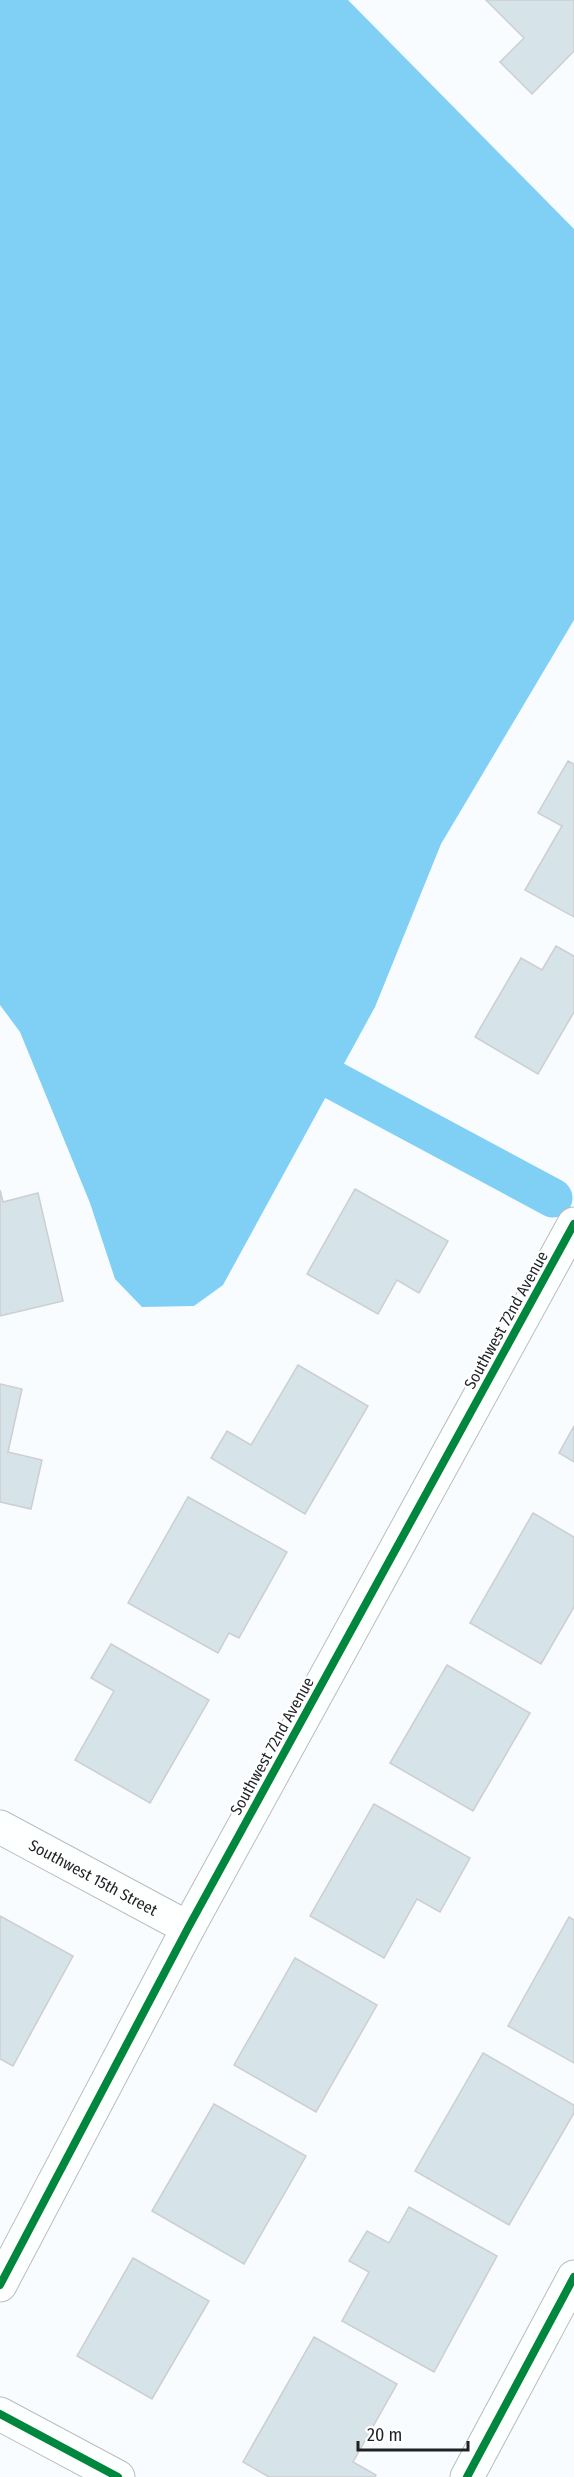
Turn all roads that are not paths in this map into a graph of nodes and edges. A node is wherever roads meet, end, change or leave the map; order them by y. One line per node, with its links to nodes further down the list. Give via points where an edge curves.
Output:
1 (574, 1224): 3 (street, Southwest 72nd Avenue)
2 (0, 1827): 3 (street, Southwest 15th Street)
3 (188, 1928): 5 (street, Southwest 72nd Avenue)
4 (574, 2277): 8 (street)
5 (0, 2285)
6 (0, 2414): 7 (street)
7 (118, 2477)
8 (466, 2477)

